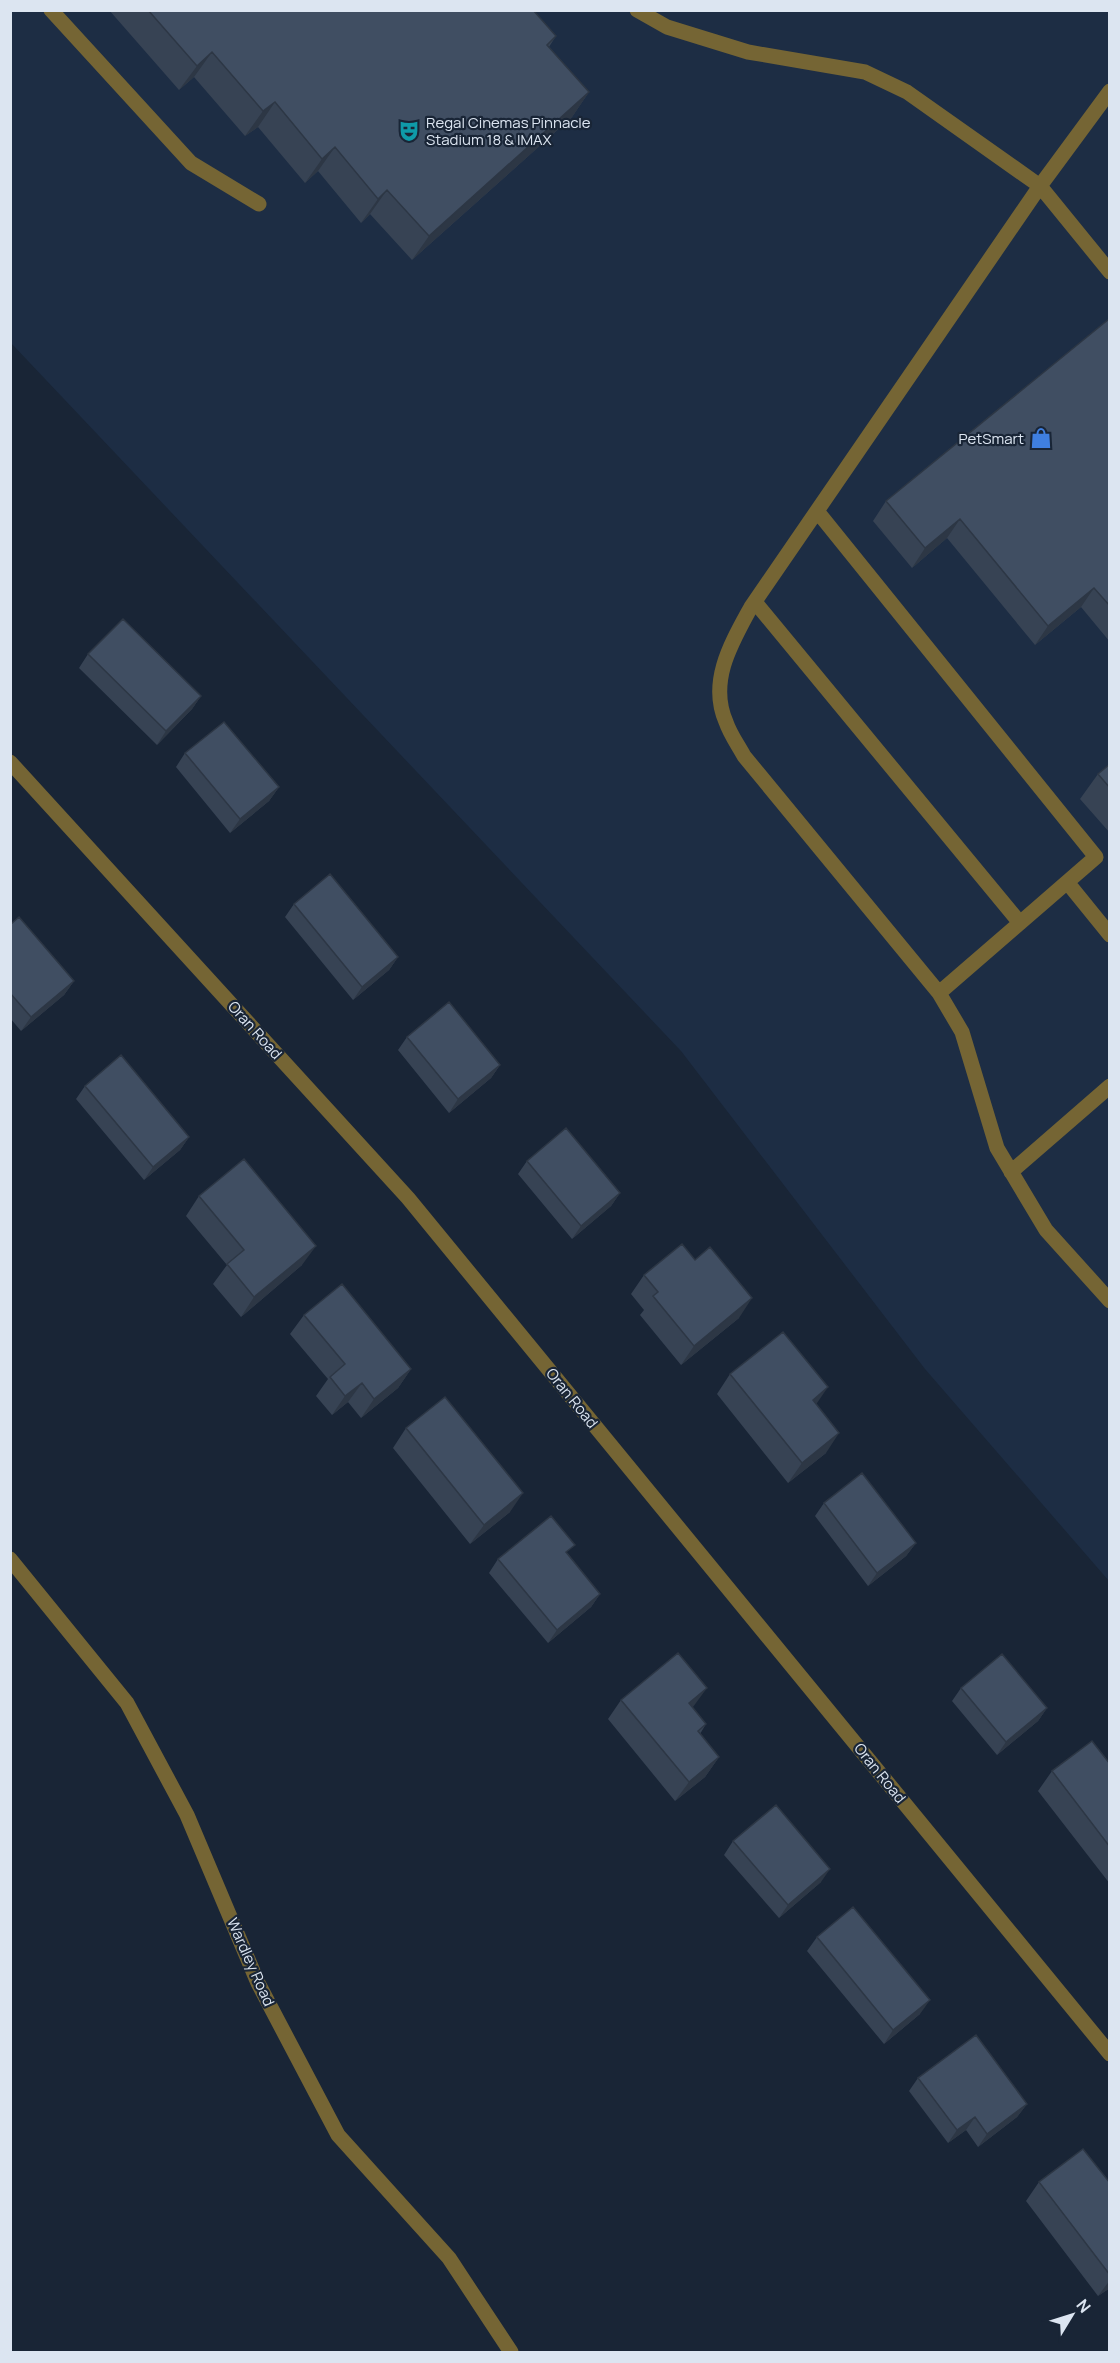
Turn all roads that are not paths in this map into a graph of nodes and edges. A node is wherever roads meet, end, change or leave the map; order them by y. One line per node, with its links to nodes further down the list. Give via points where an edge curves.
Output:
1 (51, 10): 5 (street, via 191,163)
2 (637, 10): 4 (street, via 668,27 748,52 865,72 906,92)
3 (1110, 91): 4 (street)
4 (1040, 186): 6 (street); 7 (street)
5 (259, 204)
6 (1110, 272)
7 (817, 511): 8 (street); 10 (street, via 1096,857)
8 (755, 602): 11 (street); 13 (street, via 727,651 720,699 725,721 744,756)
9 (10, 762): 18 (street, Oran Road, via 408,1198)
10 (1067, 882): 11 (street); 12 (street)
11 (1020, 923): 13 (street)
12 (1110, 935)
13 (939, 993): 15 (street, via 962,1032 997,1148)
14 (1110, 1086): 15 (street)
15 (1011, 1172): 16 (street, via 1046,1230)
16 (1110, 1301)
17 (10, 1559): 19 (street, Wardley Road, via 128,1703 187,1815 258,1983 338,2135 448,2258)
18 (1110, 2054)
19 (511, 2352)

